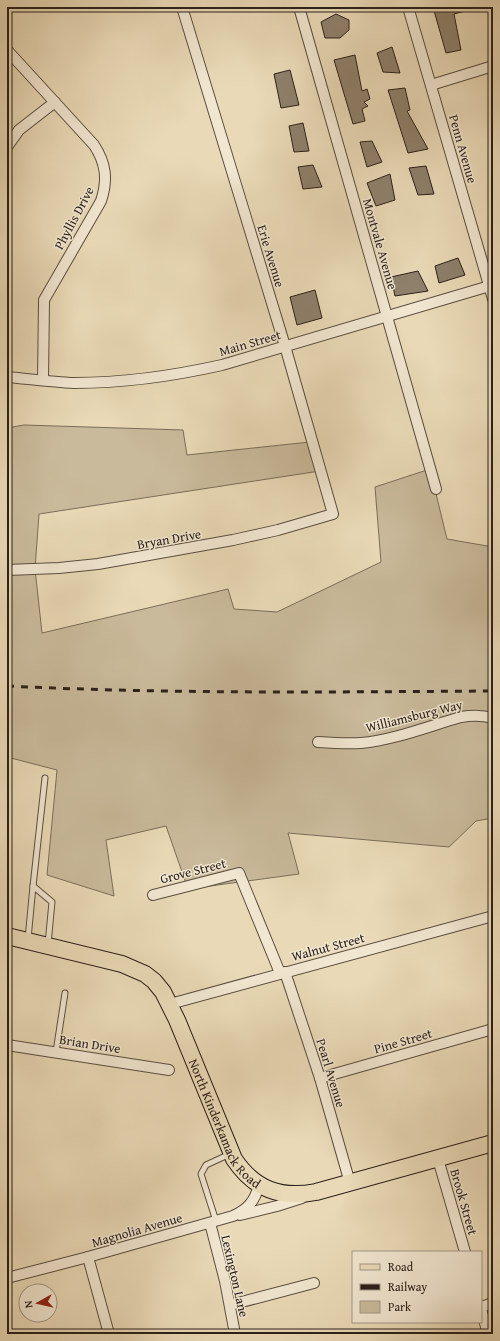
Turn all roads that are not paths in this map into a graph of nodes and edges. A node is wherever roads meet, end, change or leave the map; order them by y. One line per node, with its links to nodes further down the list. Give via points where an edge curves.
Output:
1 (182, 7): 12 (street, Erie Avenue)
2 (299, 7): 11 (street, Montvale Avenue)
3 (408, 7): 6 (street, Penn Avenue)
4 (7, 50): 7 (street, Phyllis Drive)
5 (493, 66): 6 (street)
6 (431, 85): 9 (street, Penn Avenue)
7 (55, 102): 8 (street, via 19,130); 14 (street, Phyllis Drive, via 101,155 106,179 101,201 44,300)
8 (7, 147)
9 (491, 285): 10 (street, Penn Avenue); 11 (street, Main Street)
10 (493, 299)
11 (387, 316): 12 (street, Main Street); 15 (street, Montvale Avenue)
12 (285, 346): 14 (street, Main Street, via 222,365 164,377 119,382 72,383); 16 (street, Erie Avenue)
13 (7, 377): 14 (street, Main Street)
14 (43, 380)
15 (436, 489)
16 (333, 514): 17 (street, Bryan Drive, via 233,540 128,559 59,568)
17 (7, 570)
18 (493, 718): 19 (street, Williamsburg Way, via 472,715 461,717 386,739 363,743)
19 (318, 742)
20 (46, 778): 22 (lane)
21 (239, 873): 23 (street, Grove Street); 28 (street, Pearl Avenue)
22 (33, 886): 26 (lane); 27 (lane, via 52,902)
23 (153, 894)
24 (493, 916): 28 (street, Walnut Street)
25 (7, 936): 26 (main road, North Kinderkamack Road)
26 (27, 941): 27 (main road, North Kinderkamack Road)
27 (48, 945): 30 (main road, North Kinderkamack Road, via 134,968 154,981)
28 (282, 973): 30 (street, Walnut Street); 35 (street, Pearl Avenue)
29 (65, 993): 33 (lane)
30 (170, 1004): 37 (main road, North Kinderkamack Road)
31 (493, 1029): 35 (street, Pine Street)
32 (7, 1045): 33 (street, Brian Drive)
33 (56, 1052): 34 (street, Brian Drive)
34 (169, 1070)
35 (320, 1078): 39 (street, Pearl Avenue)
36 (493, 1144): 38 (main road, North Kinderkamack Road)
37 (231, 1153): 40 (main road, North Kinderkamack Road, via 241,1170); 42 (lane, via 206,1165 201,1174)
38 (438, 1158): 39 (main road, North Kinderkamack Road); 43 (street, Brook Street)
39 (350, 1183): 41 (main road, North Kinderkamack Road)
40 (259, 1185): 41 (main road, North Kinderkamack Road, via 270,1190 293,1194); 42 (street, Magnolia Avenue, via 249,1207 233,1216)
41 (316, 1192): 42 (street, via 277,1206)
42 (215, 1221): 44 (street, Magnolia Avenue); 48 (street, Lexington Lane)
43 (465, 1251)
44 (88, 1257): 45 (street, Magnolia Avenue); 51 (street)
45 (7, 1278)
46 (314, 1283): 48 (street)
47 (493, 1302): 49 (street)
48 (230, 1305): 52 (street, Lexington Lane)
49 (482, 1308)
50 (482, 1312): 53 (street)
51 (109, 1334)
52 (235, 1334)
53 (488, 1334)

